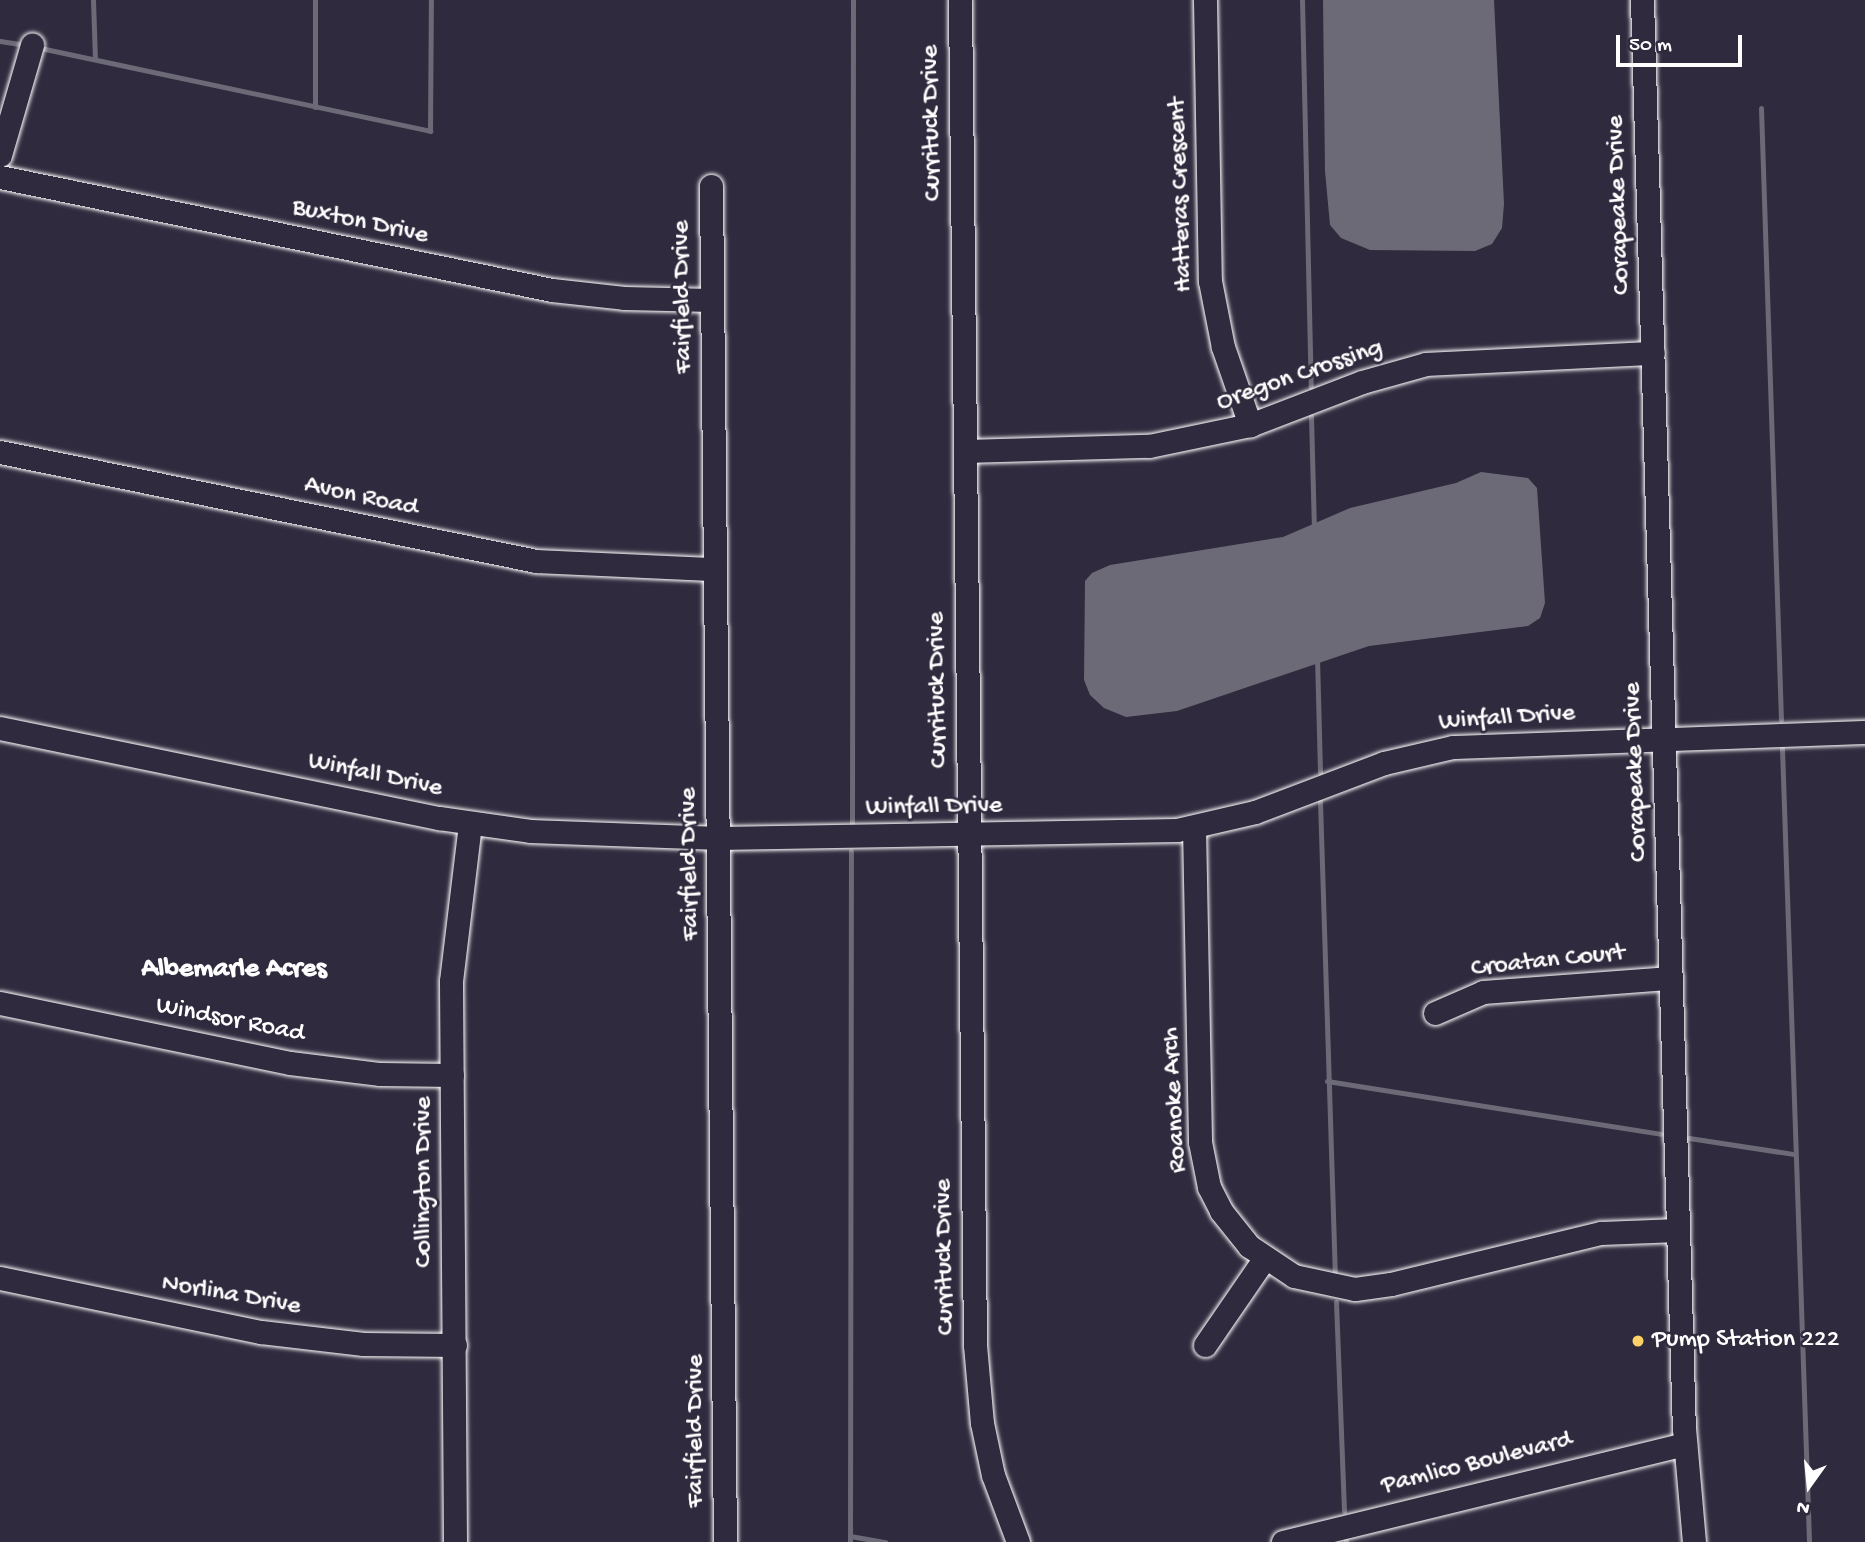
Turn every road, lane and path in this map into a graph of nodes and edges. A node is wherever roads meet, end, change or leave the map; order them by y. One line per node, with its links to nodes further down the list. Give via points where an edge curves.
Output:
1 (960, 0): 11 (street, Currituck Drive)
2 (1205, 0): 10 (street, Hatteras Crescent, via 1210,281 1223,347)
3 (1642, 0): 9 (street, Corapeake Drive)
4 (32, 45): 5 (street)
5 (0, 155)
6 (0, 177): 8 (street, Buxton Drive, via 552,290)
7 (711, 186): 8 (street, Fairfield Drive)
8 (712, 300): 13 (street, Fairfield Drive)
9 (1653, 353): 10 (street, Oregon Crossing, via 1426,365 1362,382); 16 (street, Corapeake Drive)
10 (1250, 425): 11 (street, Oregon Crossing, via 1149,446)
11 (965, 451): 19 (street, Currituck Drive)
12 (0, 452): 13 (street, Avon Road, via 536,561)
13 (715, 569): 20 (street, Fairfield Drive)
14 (0, 728): 17 (street, Winfall Drive)
15 (1865, 732): 16 (street, Winfall Drive)
16 (1664, 739): 18 (street, Winfall Drive, via 1452,747 1384,763 1255,812); 21 (street, Corapeake Drive)
17 (470, 822): 20 (street, Winfall Drive, via 599,836); 24 (street, Collington Drive, via 452,981)
18 (1195, 827): 19 (street, Winfall Drive, via 1131,834); 26 (street, Roanoke Arch, via 1204,1169 1220,1211)
19 (970, 835): 20 (street, Winfall Drive); 33 (street, Currituck Drive, via 977,1385 993,1475)
20 (719, 838): 32 (street, Fairfield Drive)
21 (1670, 978): 23 (street, Croatan Court, via 1483,992); 25 (street, Corapeake Drive)
22 (0, 1003): 24 (street, Windsor Road, via 290,1063 380,1074)
23 (1436, 1013)
24 (452, 1075): 28 (street, Collington Drive)
25 (1678, 1230): 26 (street, Roanoke Arch, via 1601,1233 1355,1289 1310,1282); 30 (street, Corapeake Drive)
26 (1264, 1259): 29 (street)
27 (0, 1278): 28 (street, Norlina Drive, via 261,1332 363,1343)
28 (455, 1345): 31 (street, Collington Drive)
29 (1205, 1345)
30 (1685, 1444): 34 (street, Pamlico Boulevard); 35 (street, Corapeake Drive)
31 (455, 1542)
32 (725, 1542)
33 (1018, 1542)
34 (1283, 1542)
35 (1694, 1542)

